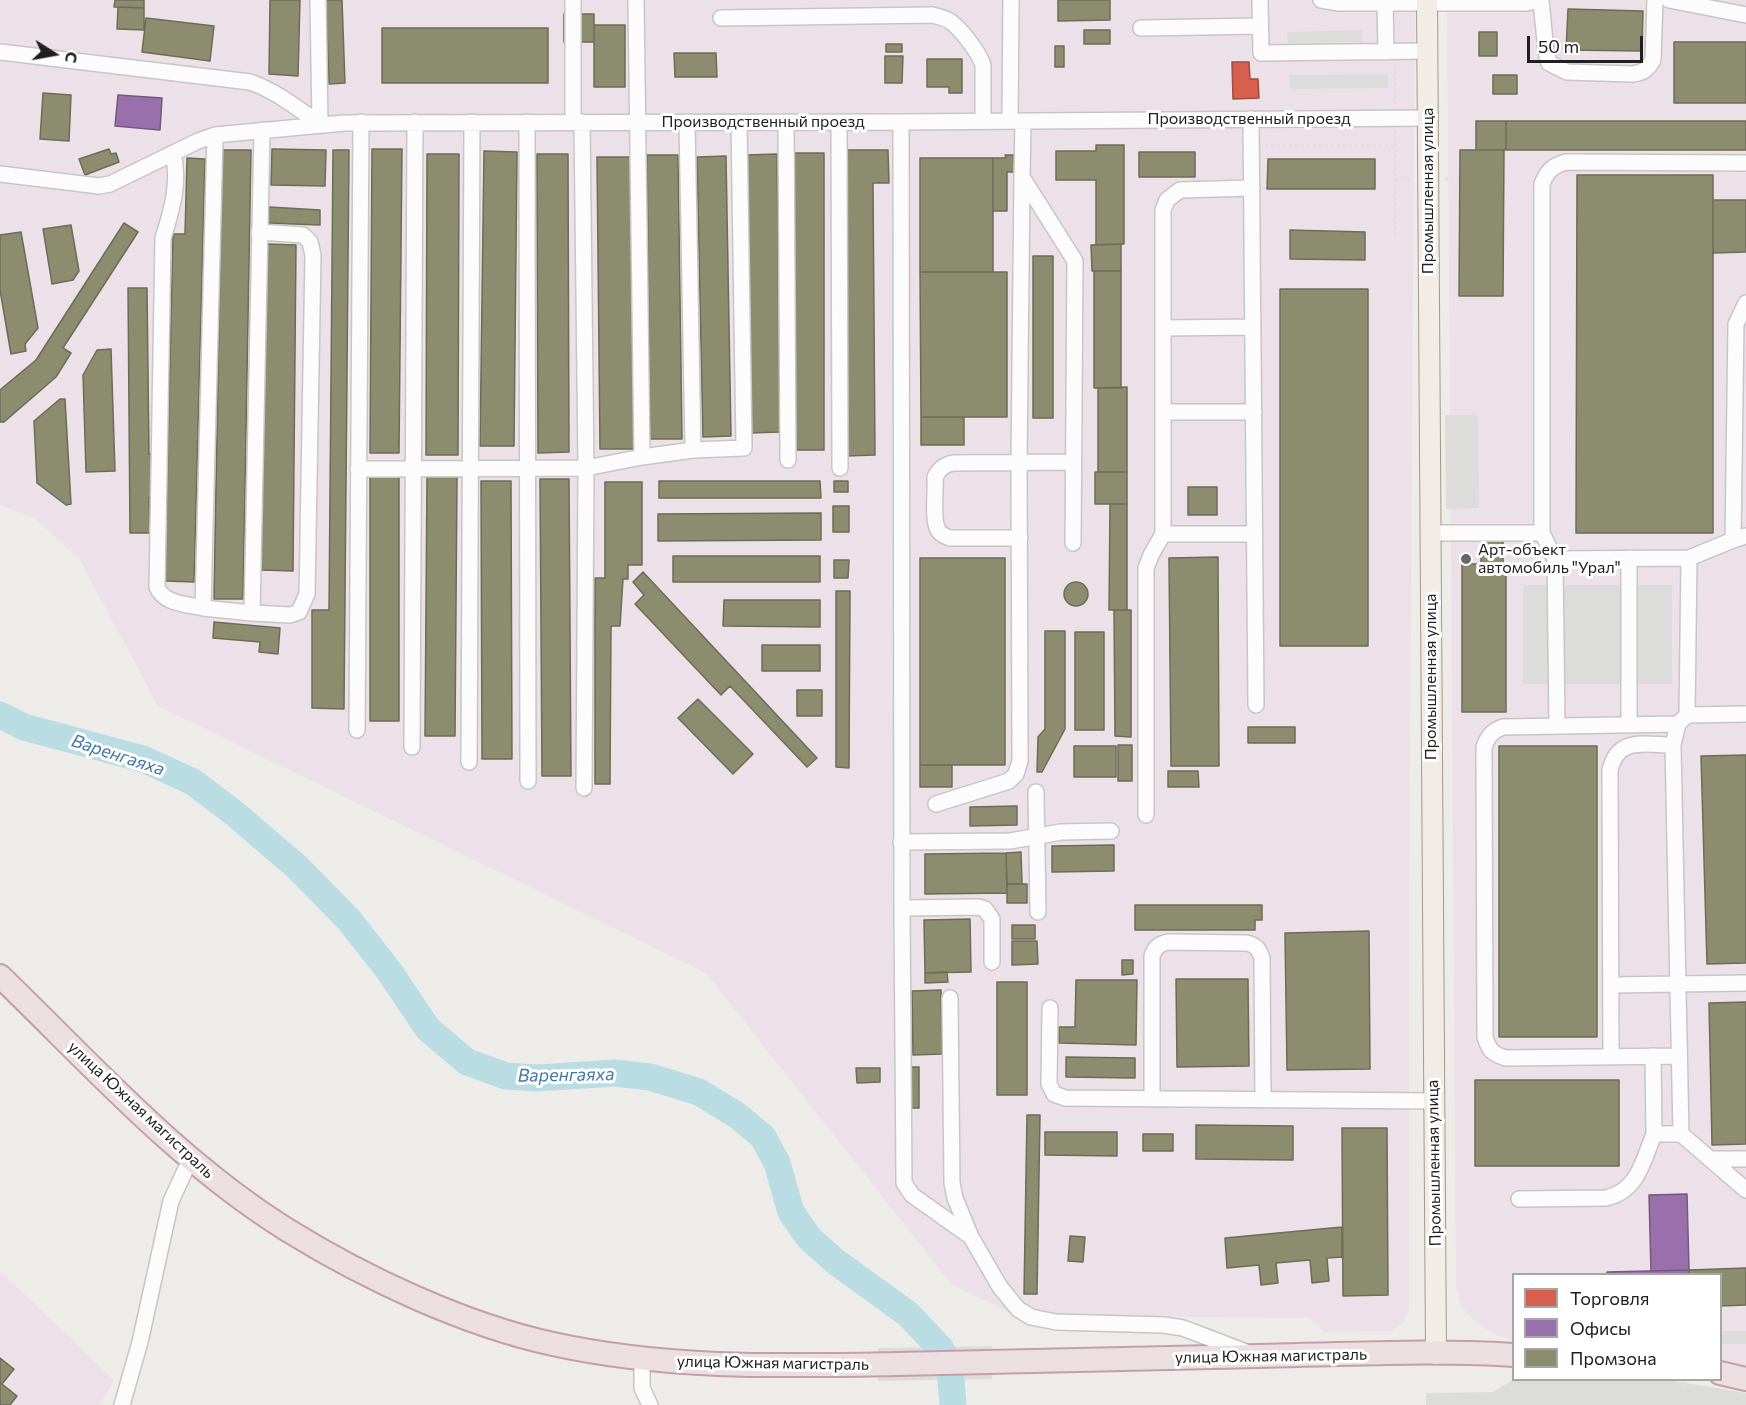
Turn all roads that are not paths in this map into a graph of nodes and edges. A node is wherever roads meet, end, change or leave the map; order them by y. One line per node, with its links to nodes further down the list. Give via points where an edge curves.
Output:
1 (318, 0): 34 (street)
2 (636, 0): 28 (street)
3 (1011, 0): 22 (street)
4 (1260, 0): 14 (street)
5 (1321, 0): 11 (street)
6 (1540, 0): 7 (street, via 1549,63 1566,72 1632,74 1649,68 1653,60); 10 (street)
7 (1655, 0)
8 (1669, 0): 12 (street)
9 (573, 2): 27 (street)
10 (1427, 2): 11 (street); 16 (main road, Промышленная улица)
11 (1385, 3): 18 (street)
12 (1746, 15)
13 (722, 18): 21 (street, via 943,17 952,22 980,57)
14 (1260, 26): 15 (street); 18 (street, via 1261,53)
15 (1141, 28)
16 (1427, 51): 18 (street); 19 (main road, Промышленная улица)
17 (0, 52): 34 (street, via 250,82 278,95)
18 (1390, 52)
19 (1428, 118): 20 (street, Производственный проезд); 60 (main road, Промышленная улица)
20 (1251, 119): 22 (street, Производственный проезд); 41 (street)
21 (982, 121): 22 (street, Производственный проезд); 33 (street, Производственный проезд)
22 (1017, 121): 40 (street)
23 (361, 122): 24 (street, Производственный проезд); 34 (street, Производственный проезд); 57 (street)
24 (415, 122): 25 (street, Производственный проезд); 54 (street)
25 (472, 122): 26 (street, Производственный проезд); 59 (street)
26 (527, 122): 27 (street, Производственный проезд); 58 (street)
27 (578, 122): 28 (street, Производственный проезд); 55 (street)
28 (638, 122): 29 (street, Производственный проезд); 50 (street)
29 (687, 122): 30 (street, Производственный проезд); 49 (street)
30 (739, 122): 31 (street, Производственный проезд); 49 (street, via 744,448)
31 (786, 122): 32 (street, Производственный проезд); 51 (street)
32 (839, 122): 33 (street, Производственный проезд); 56 (street)
33 (901, 122): 88 (street)
34 (320, 124): 35 (street, Производственный проезд)
35 (262, 130): 36 (street, Производственный проезд); 42 (street)
36 (215, 135): 37 (street, Производственный проезд); 70 (street)
37 (173, 153): 39 (street, Производственный проезд, via 110,184 89,186); 70 (street, via 175,192 163,238 157,587 166,600)
38 (1746, 163): 61 (street, via 1566,162 1554,165 1546,173 1542,184)
39 (0, 174)
40 (1022, 177): 52 (street); 53 (street, via 1075,261)
41 (1252, 188): 44 (street); 45 (street, via 1180,190 1167,200 1163,210)
42 (259, 232): 71 (street); 71 (street, via 303,235 310,242 313,255 309,489 304,604 299,612 290,615)
43 (1746, 303): 48 (street, via 1736,324)
44 (1253, 327): 45 (street); 47 (street)
45 (1164, 328): 46 (street)
46 (1164, 412): 47 (street); 62 (street)
47 (1254, 412): 63 (street)
48 (1740, 438): 65 (street)
49 (693, 450): 50 (street)
50 (642, 457): 55 (street)
51 (788, 460)
52 (1019, 462): 53 (street); 64 (street); 64 (street, via 953,463 944,465 935,477 937,529 943,536)
53 (1073, 462): 66 (street)
54 (414, 468): 57 (street); 59 (street); 79 (street)
55 (586, 468): 58 (street); 82 (street)
56 (840, 468)
57 (358, 469): 77 (street)
58 (529, 469): 59 (street); 81 (street)
59 (470, 470): 80 (street)
60 (1430, 532): 61 (street); 103 (main road, Промышленная улица)
61 (1542, 533): 69 (street)
62 (1163, 534): 63 (street); 85 (street, via 1146,568)
63 (1253, 534): 72 (street)
64 (1020, 538): 84 (street, via 1020,761 1016,774 1010,781)
65 (1740, 538): 68 (street)
66 (1073, 543)
67 (1629, 558): 68 (street); 69 (street); 75 (street)
68 (1689, 558): 74 (street)
69 (1555, 559): 76 (street)
70 (202, 608): 71 (street)
71 (252, 613)
72 (1256, 705)
73 (1746, 714): 74 (street)
74 (1682, 720): 75 (street); 78 (street)
75 (1629, 724): 76 (street)
76 (1557, 726): 100 (street, via 1503,727 1494,730 1484,747 1485,1037 1488,1049 1506,1058)
77 (357, 730)
78 (1673, 745): 94 (street); 95 (street, via 1628,745 1612,759)
79 (412, 747)
80 (469, 762)
81 (528, 781)
82 (584, 788)
83 (1036, 792): 87 (street)
84 (936, 804)
85 (1146, 815)
86 (1111, 831): 87 (street)
87 (1037, 836): 88 (street, via 1010,841); 90 (street)
88 (902, 842): 89 (street)
89 (902, 908): 91 (street, via 985,909 992,919); 111 (street, via 904,1183 912,1195)
90 (1038, 912)
91 (992, 962)
92 (0, 976): 108 (highway, улица Южная магистраль)
93 (1746, 983): 94 (street)
94 (1678, 984): 95 (street); 99 (street)
95 (1611, 985): 100 (street)
96 (950, 998): 111 (street, via 953,1192)
97 (1050, 1008): 101 (street, via 1049,1084 1054,1094 1065,1098)
98 (1653, 1056): 99 (street); 100 (street); 104 (street)
99 (1679, 1056): 105 (street)
100 (1611, 1057)
101 (1152, 1099): 102 (street); 102 (street, via 1154,949 1168,942 1236,942 1254,945 1262,958)
102 (1263, 1100): 103 (street)
103 (1433, 1101): 112 (main road, Промышленная улица)
104 (1654, 1134): 105 (street); 110 (street, via 1634,1181 1618,1196)
105 (1681, 1134): 106 (street)
106 (1710, 1159): 107 (street); 109 (street)
107 (1746, 1159)
108 (190, 1160): 115 (highway, улица Южная магистраль, via 287,1230 422,1299 524,1336); 118 (street, via 171,1201)
109 (1746, 1190)
110 (1520, 1199)
111 (971, 1237): 114 (street, via 1000,1287 1030,1317 1056,1322 1183,1328)
112 (1436, 1354): 113 (highway, улица Южная магистраль); 114 (highway, улица Южная магистраль)
113 (1512, 1355)
114 (1256, 1356): 115 (highway, улица Южная магистраль, via 733,1365)
115 (642, 1358): 119 (street, via 642,1388)
116 (1722, 1373): 117 (highway)
117 (1746, 1379)
118 (126, 1402)
119 (650, 1405)

